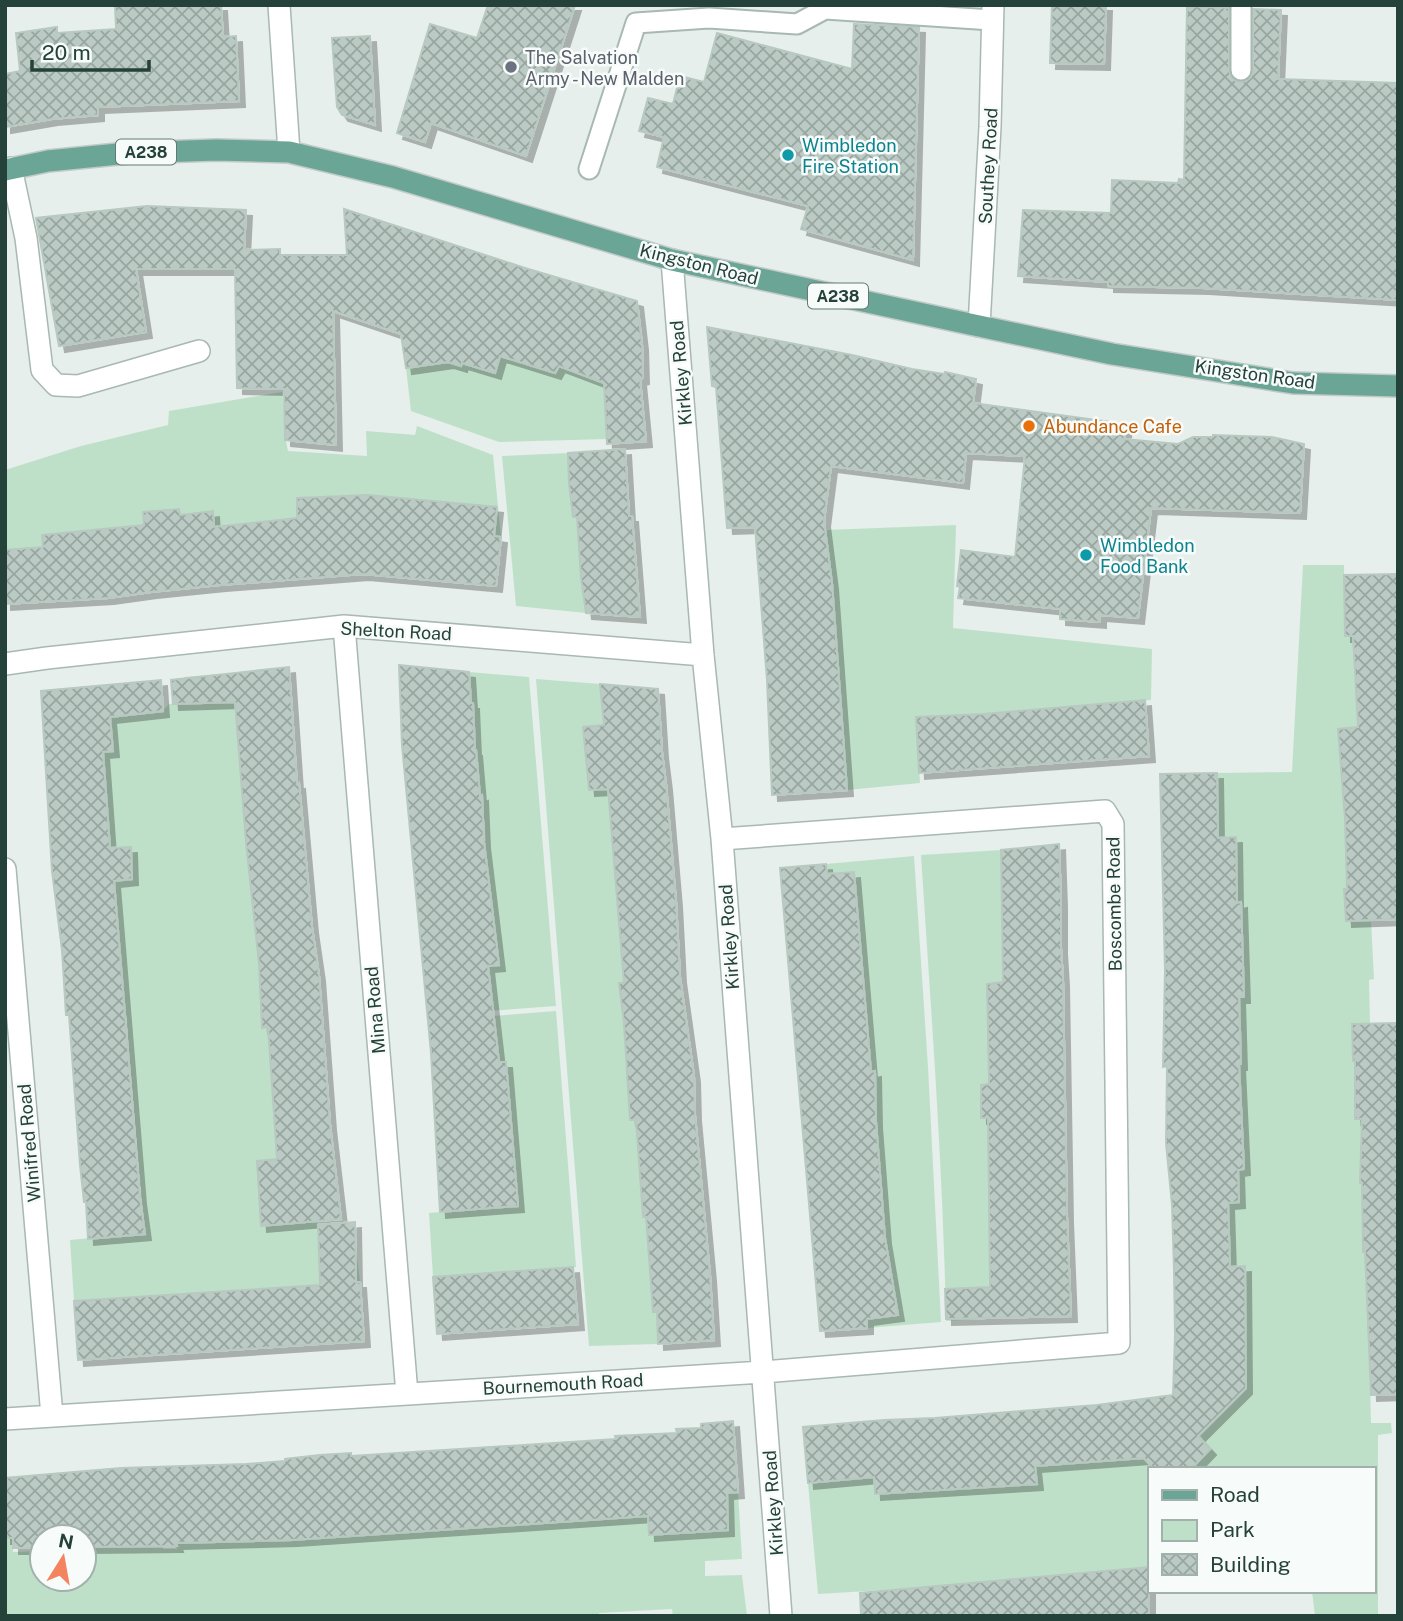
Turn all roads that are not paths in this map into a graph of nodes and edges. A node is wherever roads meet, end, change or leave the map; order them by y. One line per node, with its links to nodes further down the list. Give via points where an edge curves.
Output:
1 (279, 5): 5 (street)
2 (1241, 5): 4 (lane)
3 (993, 13): 7 (lane, via 825,9 797,24 709,18 636,23); 9 (street, Southey Road)
4 (1241, 69)
5 (289, 152): 6 (main road, Kingston Road / A238, via 128,153); 8 (main road, Kingston Road / A238, via 393,177)
6 (8, 169): 10 (street, via 26,238 42,370 56,385 78,386)
7 (589, 169)
8 (672, 260): 9 (main road, Kingston Road / A238); 13 (street, Kirkley Road)
9 (979, 327): 11 (main road, Kingston Road / A238, via 1293,383)
10 (199, 351)
11 (1398, 387)
12 (344, 626): 13 (street, Shelton Road); 14 (street, Shelton Road); 19 (street, Mina Road)
13 (703, 655): 15 (street, Kirkley Road)
14 (5, 664)
15 (722, 839): 17 (street, Boscombe Road, via 1105,811 1113,824); 18 (street, Kirkley Road)
16 (5, 869): 20 (street, Winifred Road)
17 (1119, 1343): 18 (street, Bournemouth Road)
18 (763, 1372): 19 (street, Bournemouth Road); 22 (street, Kirkley Road)
19 (407, 1394): 20 (street, Bournemouth Road)
20 (52, 1416): 21 (street, Bournemouth Road)
21 (5, 1419)
22 (781, 1616)

